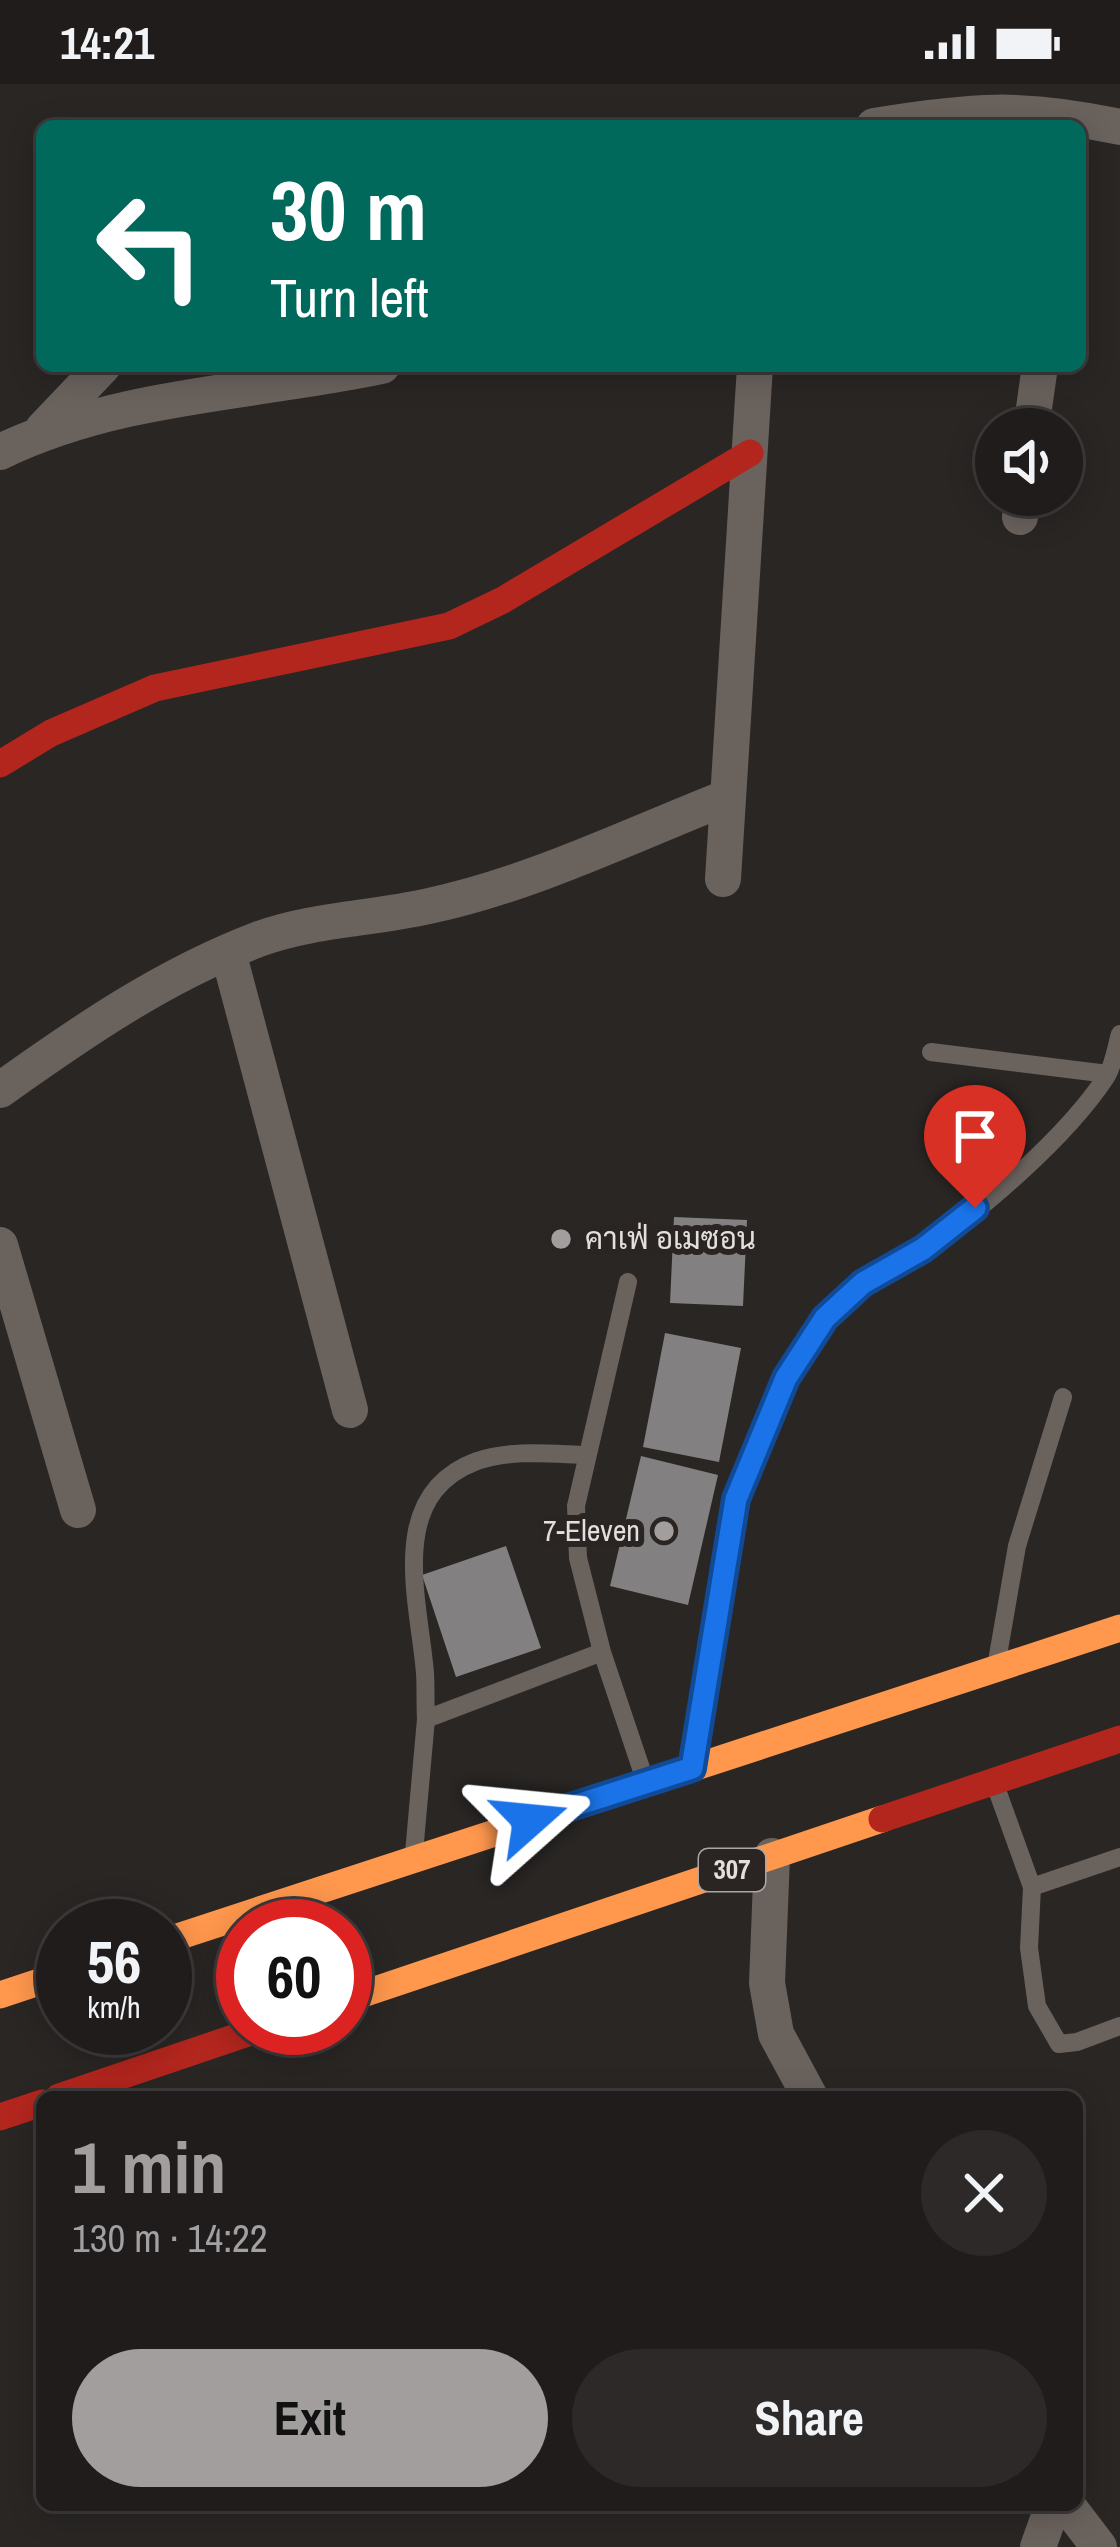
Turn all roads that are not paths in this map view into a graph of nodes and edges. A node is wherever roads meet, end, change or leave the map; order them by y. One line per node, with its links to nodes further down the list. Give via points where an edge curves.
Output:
1 (914, 120): 2 (street, via 1021,110)
2 (1067, 120)
3 (1086, 123): 4 (street)
4 (1120, 127)
5 (97, 372): 10 (street)
6 (343, 372): 10 (street, via 172,398)
7 (755, 372): 12 (street)
8 (1039, 372): 9 (street)
9 (1034, 408)
10 (41, 432): 11 (street)
11 (0, 452)
12 (749, 453): 13 (main road, via 449,626 155,688); 14 (street)
13 (0, 764)
14 (728, 796): 15 (street); 16 (street, via 502,886 428,907 303,925)
15 (723, 879)
16 (228, 952): 20 (street, via 144,991); 24 (street)
17 (1120, 1034): 19 (lane)
18 (931, 1052): 19 (lane)
19 (1108, 1074): 32 (lane, via 1001,1187 825,1318 786,1378 736,1499)
20 (0, 1090)
21 (0, 1245): 26 (street)
22 (628, 1282): 25 (lane)
23 (1063, 1397): 29 (lane, via 1017,1546)
24 (350, 1411)
25 (587, 1455): 28 (lane, via 576,1506 578,1558); 30 (lane, via 478,1461 445,1478 424,1507 413,1546)
26 (78, 1510)
27 (1120, 1628): 29 (main road)
28 (602, 1652): 30 (lane); 34 (lane)
29 (995, 1671): 32 (main road)
30 (426, 1719): 37 (lane)
31 (1120, 1739): 33 (main road, 307)
32 (692, 1768): 34 (main road)
33 (994, 1780): 35 (main road, 307); 38 (lane)
34 (645, 1782): 37 (main road)
35 (772, 1856): 41 (main road, 307); 46 (street, via 766,1983 776,2035)
36 (1120, 1857): 38 (lane)
37 (414, 1858): 39 (main road)
38 (1033, 1887): 43 (lane, via 1036,2006 1059,2044)
39 (192, 1932)
40 (36, 1983): 42 (main road)
41 (372, 1991)
42 (0, 1995)
43 (1120, 2026)
44 (216, 2044): 45 (main road)
45 (77, 2091)
46 (807, 2091)
47 (36, 2105): 48 (main road)
48 (0, 2117)
49 (1051, 2511): 51 (street)
50 (1072, 2511): 52 (street)
51 (1038, 2547)
52 (1099, 2547)

